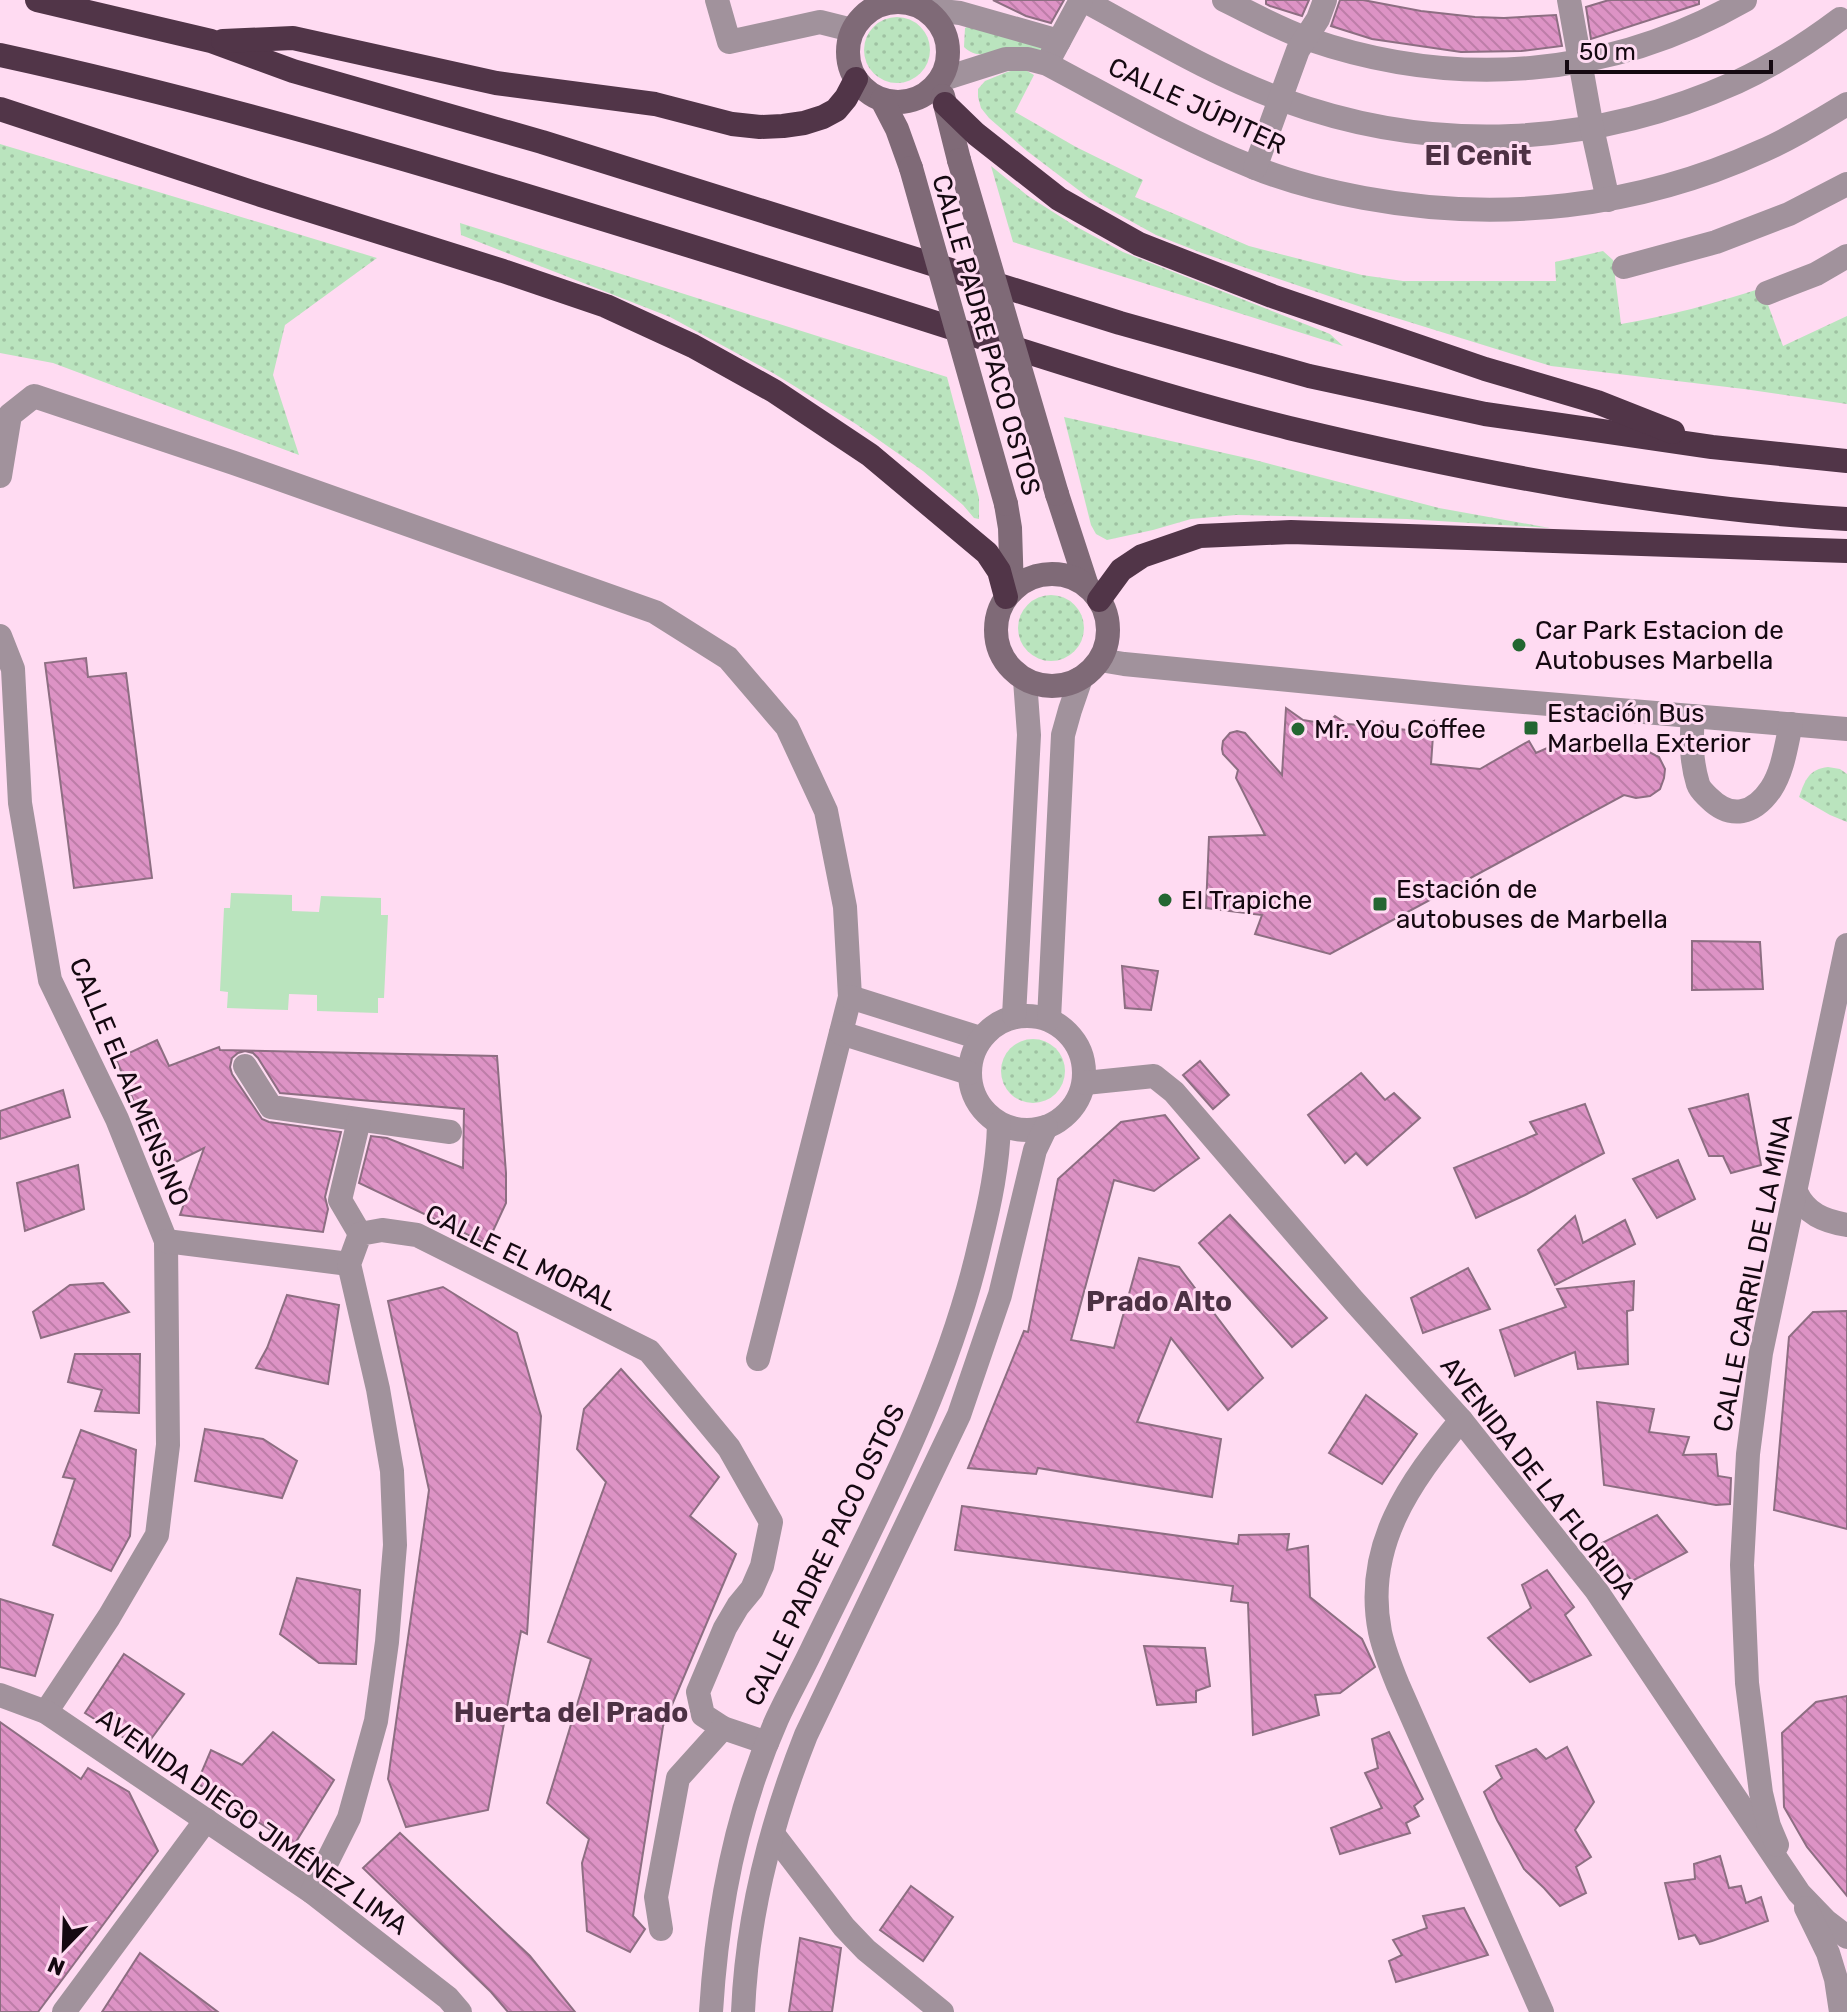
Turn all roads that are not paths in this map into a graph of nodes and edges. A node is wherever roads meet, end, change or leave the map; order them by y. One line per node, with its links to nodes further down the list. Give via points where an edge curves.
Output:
1 (37, 0): 13 (highway)
2 (717, 0): 11 (street, via 729,42 820,22)
3 (1082, 0): 14 (street); 20 (street)
4 (1224, 0): 12 (street)
5 (1325, 0): 12 (street)
6 (1569, 0): 16 (street)
7 (1745, 0): 16 (street, via 1655,41)
8 (914, 4): 9 (main road); 14 (street); 19 (main road, via 937,19 946,33)
9 (869, 6): 11 (main road)
10 (1840, 19): 24 (street, via 1739,81 1689,102)
11 (852, 30): 18 (main road, via 849,63)
12 (1306, 38): 16 (street, via 1386,59 1449,68 1518,69); 20 (street)
13 (211, 41): 18 (highway, via 293,38 496,83 655,104 760,127 823,117 836,110); 31 (highway, via 293,71 1309,376 1485,414)
14 (1059, 41): 17 (street)
15 (0, 55): 34 (highway, via 382,152 1118,380 1288,427 1627,496)
16 (1581, 62): 24 (street)
17 (1047, 64): 19 (street, CALLE JÚPITER, via 1006,59); 25 (street, CALLE JÚPITER)
18 (856, 79): 21 (main road)
19 (943, 92): 21 (main road, via 898,103); 31 (highway, via 976,134 1029,177 1139,244 1272,296 1597,402); 36 (main road, CALLE PADRE PACO OSTOS, bridge, via 1057,494)
20 (1280, 99): 24 (street, via 1374,126 1460,137); 25 (street)
21 (882, 100): 37 (main road, CALLE PADRE PACO OSTOS, bridge, via 911,168 1006,504)
22 (1847, 104): 27 (street, CALLE JÚPITER, via 1760,152 1689,179)
23 (0, 109): 37 (highway, via 606,306 693,346 774,391 870,455 987,553)
24 (1592, 128): 27 (street)
25 (1255, 168): 27 (street, CALLE JÚPITER, via 1341,193 1434,208 1515,210)
26 (1847, 184): 29 (street, via 1716,242)
27 (1608, 200)
28 (1847, 256): 30 (street)
29 (1624, 267)
30 (1767, 293)
31 (1712, 447): 32 (highway)
32 (1847, 461)
33 (0, 476): 46 (street, via 10,415 34,396 655,612 728,658 787,727 826,811 845,907)
34 (1847, 519)
35 (1847, 551): 36 (highway, via 1291,532 1200,536 1142,556)
36 (1093, 593): 37 (main road, via 1054,574 1020,583); 39 (main road, via 1106,616 1108,634)
37 (1009, 594): 41 (main road, via 997,614 995,633 1010,668)
38 (0, 636): 61 (street, CALLE EL ALMENSINO, via 13,669 20,803 50,980 117,1119)
39 (1100, 660): 40 (main road); 42 (street)
40 (1081, 678): 41 (main road, via 1043,686); 48 (street, via 1063,735)
41 (1025, 680): 47 (street, via 1029,735)
42 (1693, 716): 43 (street); 43 (street, via 1690,750 1699,788 1732,813 1761,801 1772,787)
43 (1791, 724): 44 (street)
44 (1847, 729)
45 (1847, 945): 58 (street, CALLE CARRIL DE LA MINA)
46 (850, 997): 49 (street); 50 (street)
47 (1014, 1016): 48 (street); 50 (street)
48 (1049, 1019): 53 (street, via 1069,1032 1082,1052)
49 (841, 1033): 52 (street); 63 (street)
50 (980, 1038): 52 (street)
51 (245, 1066): 54 (street, via 271,1107)
52 (969, 1073): 55 (street, via 977,1102)
53 (1085, 1083): 56 (street, via 1065,1118); 64 (street, AVENIDA DE LA FLORIDA, via 1154,1076 1174,1092)
54 (359, 1120): 57 (street); 60 (street, via 340,1200)
55 (999, 1124): 56 (street, via 1022,1131); 68 (street, CALLE PADRE PACO OSTOS, via 999,1155 986,1218 945,1361)
56 (1046, 1127): 70 (street, via 1035,1150 1000,1295 959,1415 806,1735)
57 (450, 1132)
58 (1796, 1192): 59 (street, via 1815,1216); 72 (street, CALLE CARRIL DE LA MINA, via 1755,1387 1742,1565 1747,1683 1761,1793 1769,1826)
59 (1847, 1225)
60 (360, 1234): 62 (street); 67 (street, CALLE EL MORAL, via 382,1230 417,1235 649,1351 729,1448 771,1522 762,1566 725,1628 698,1692 703,1715)
61 (166, 1241): 62 (street); 66 (street, CALLE EL ALMENSINO, via 168,1445 157,1535)
62 (349, 1264): 71 (street, via 390,1457 395,1545 376,1721 349,1818)
63 (758, 1359)
64 (1461, 1420): 72 (street, AVENIDA DE LA FLORIDA, via 1596,1590); 80 (street, via 1412,1484 1389,1530 1378,1573 1380,1631 1398,1685)
65 (0, 1695): 66 (street, AVENIDA DIEGO JIMÉNEZ LIMA)
66 (46, 1712): 69 (street, AVENIDA DIEGO JIMÉNEZ LIMA)
67 (723, 1728): 68 (street); 73 (street, via 678,1778 656,1897)
68 (767, 1743): 77 (street, CALLE PADRE PACO OSTOS, via 724,1891)
69 (206, 1820): 71 (street, AVENIDA DIEGO JIMÉNEZ LIMA); 75 (street)
70 (773, 1834): 78 (street, via 755,1899); 79 (street, via 844,1927)
71 (312, 1892): 76 (street, AVENIDA DIEGO JIMÉNEZ LIMA)
72 (1799, 1893): 74 (street, AVENIDA DE LA FLORIDA); 81 (street, via 1828,1953)
73 (661, 1929)
74 (1847, 1937)
75 (64, 2012)
76 (460, 2012)
77 (711, 2012)
78 (743, 2012)
79 (942, 2012)
80 (1542, 2012)
81 (1841, 2012)

